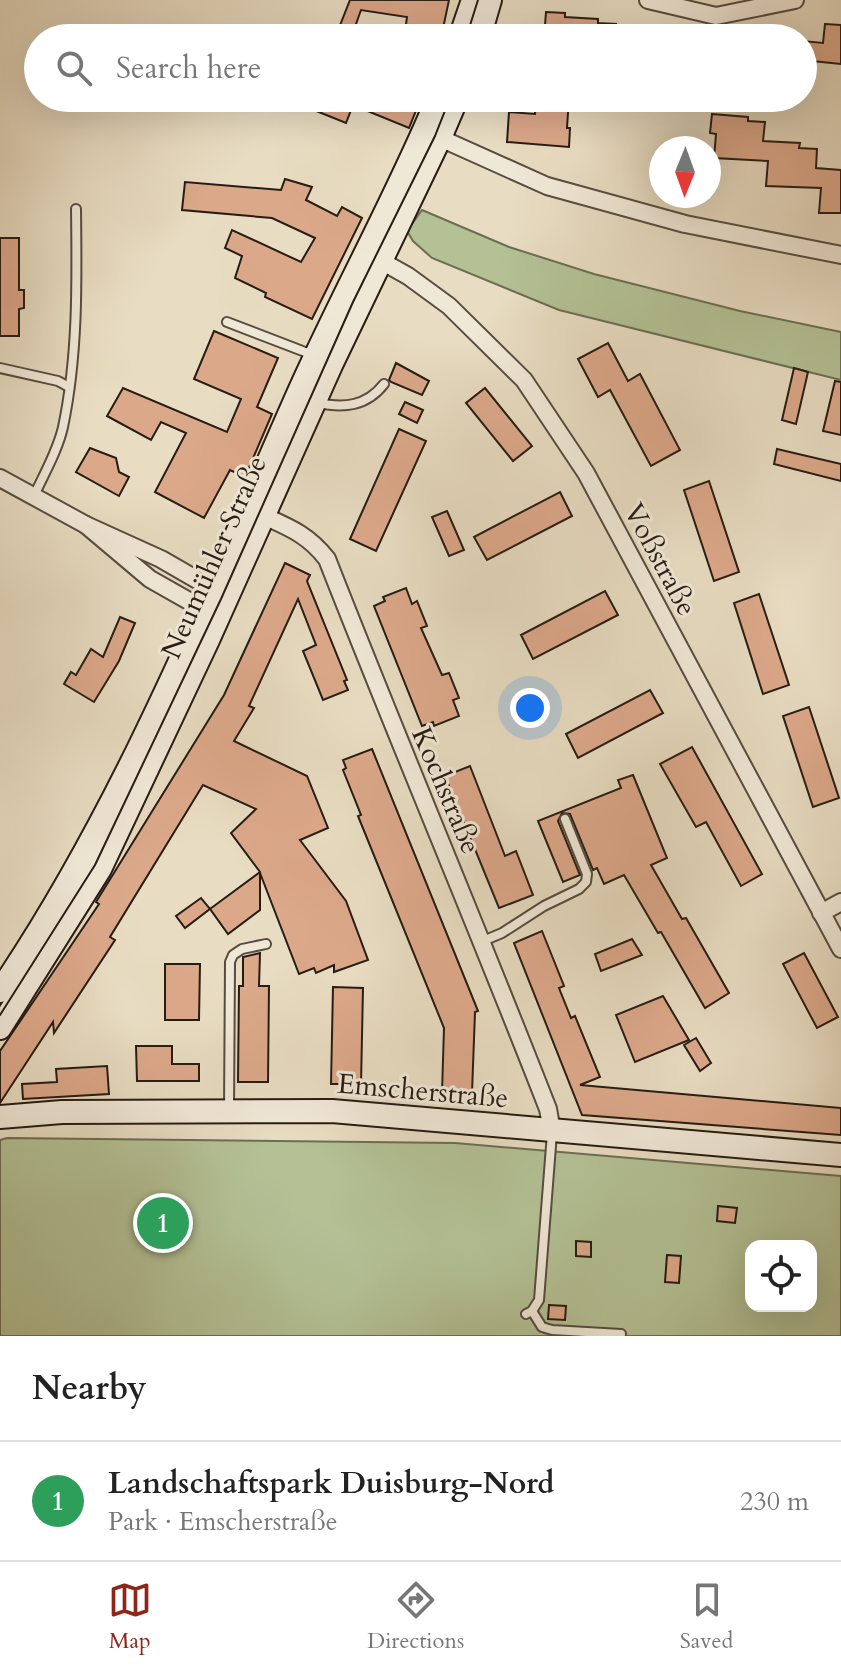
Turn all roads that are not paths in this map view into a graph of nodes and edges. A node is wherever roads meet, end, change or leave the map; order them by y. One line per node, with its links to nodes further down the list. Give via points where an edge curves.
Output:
1 (473, 0): 6 (main road)
2 (490, 0): 7 (main road)
3 (648, 0): 5 (street, via 716,16)
4 (795, 0): 5 (street)
5 (739, 6)
6 (465, 24)
7 (483, 24)
8 (432, 112): 13 (main road, Neumühler Straße)
9 (451, 112): 10 (main road, Neumühler Straße)
10 (440, 138): 12 (street, via 547,186 685,224); 13 (main road, Neumühler Straße)
11 (76, 209): 18 (lane, via 77,299)
12 (841, 255)
13 (373, 256): 15 (main road, Neumühler Straße); 27 (street, Voßstraße, via 449,306 524,380 586,473)
14 (227, 322): 15 (lane)
15 (324, 359): 19 (main road, Neumühler Straße)
16 (0, 368): 18 (lane)
17 (384, 384): 19 (lane, via 362,403 335,407)
18 (69, 387): 21 (lane, via 63,430)
19 (306, 399): 22 (main road, Neumühler Straße)
20 (0, 478): 21 (street)
21 (34, 496): 23 (street)
22 (256, 513): 24 (main road, Neumühler Straße); 28 (street, Kochstraße, via 313,541 327,559)
23 (86, 525): 24 (street, via 161,559); 24 (street, via 150,579)
24 (213, 602): 31 (main road, Neumühler Straße, via 100,869)
25 (565, 819): 28 (lane, via 586,882)
26 (841, 902): 27 (street)
27 (821, 913): 30 (street, Voßstraße)
28 (483, 941): 35 (street, Kochstraße)
29 (266, 944): 33 (lane, via 242,949 230,962)
30 (841, 949)
31 (6, 990): 32 (main road, Neumühler Straße)
32 (0, 1028)
33 (229, 1111): 34 (main road, Emscherstraße); 35 (main road, Emscherstraße, via 332,1111)
34 (0, 1117)
35 (552, 1131): 36 (main road, Emscherstraße); 37 (lane, via 539,1300 529,1313 552,1330)
36 (841, 1155)
37 (621, 1334)

